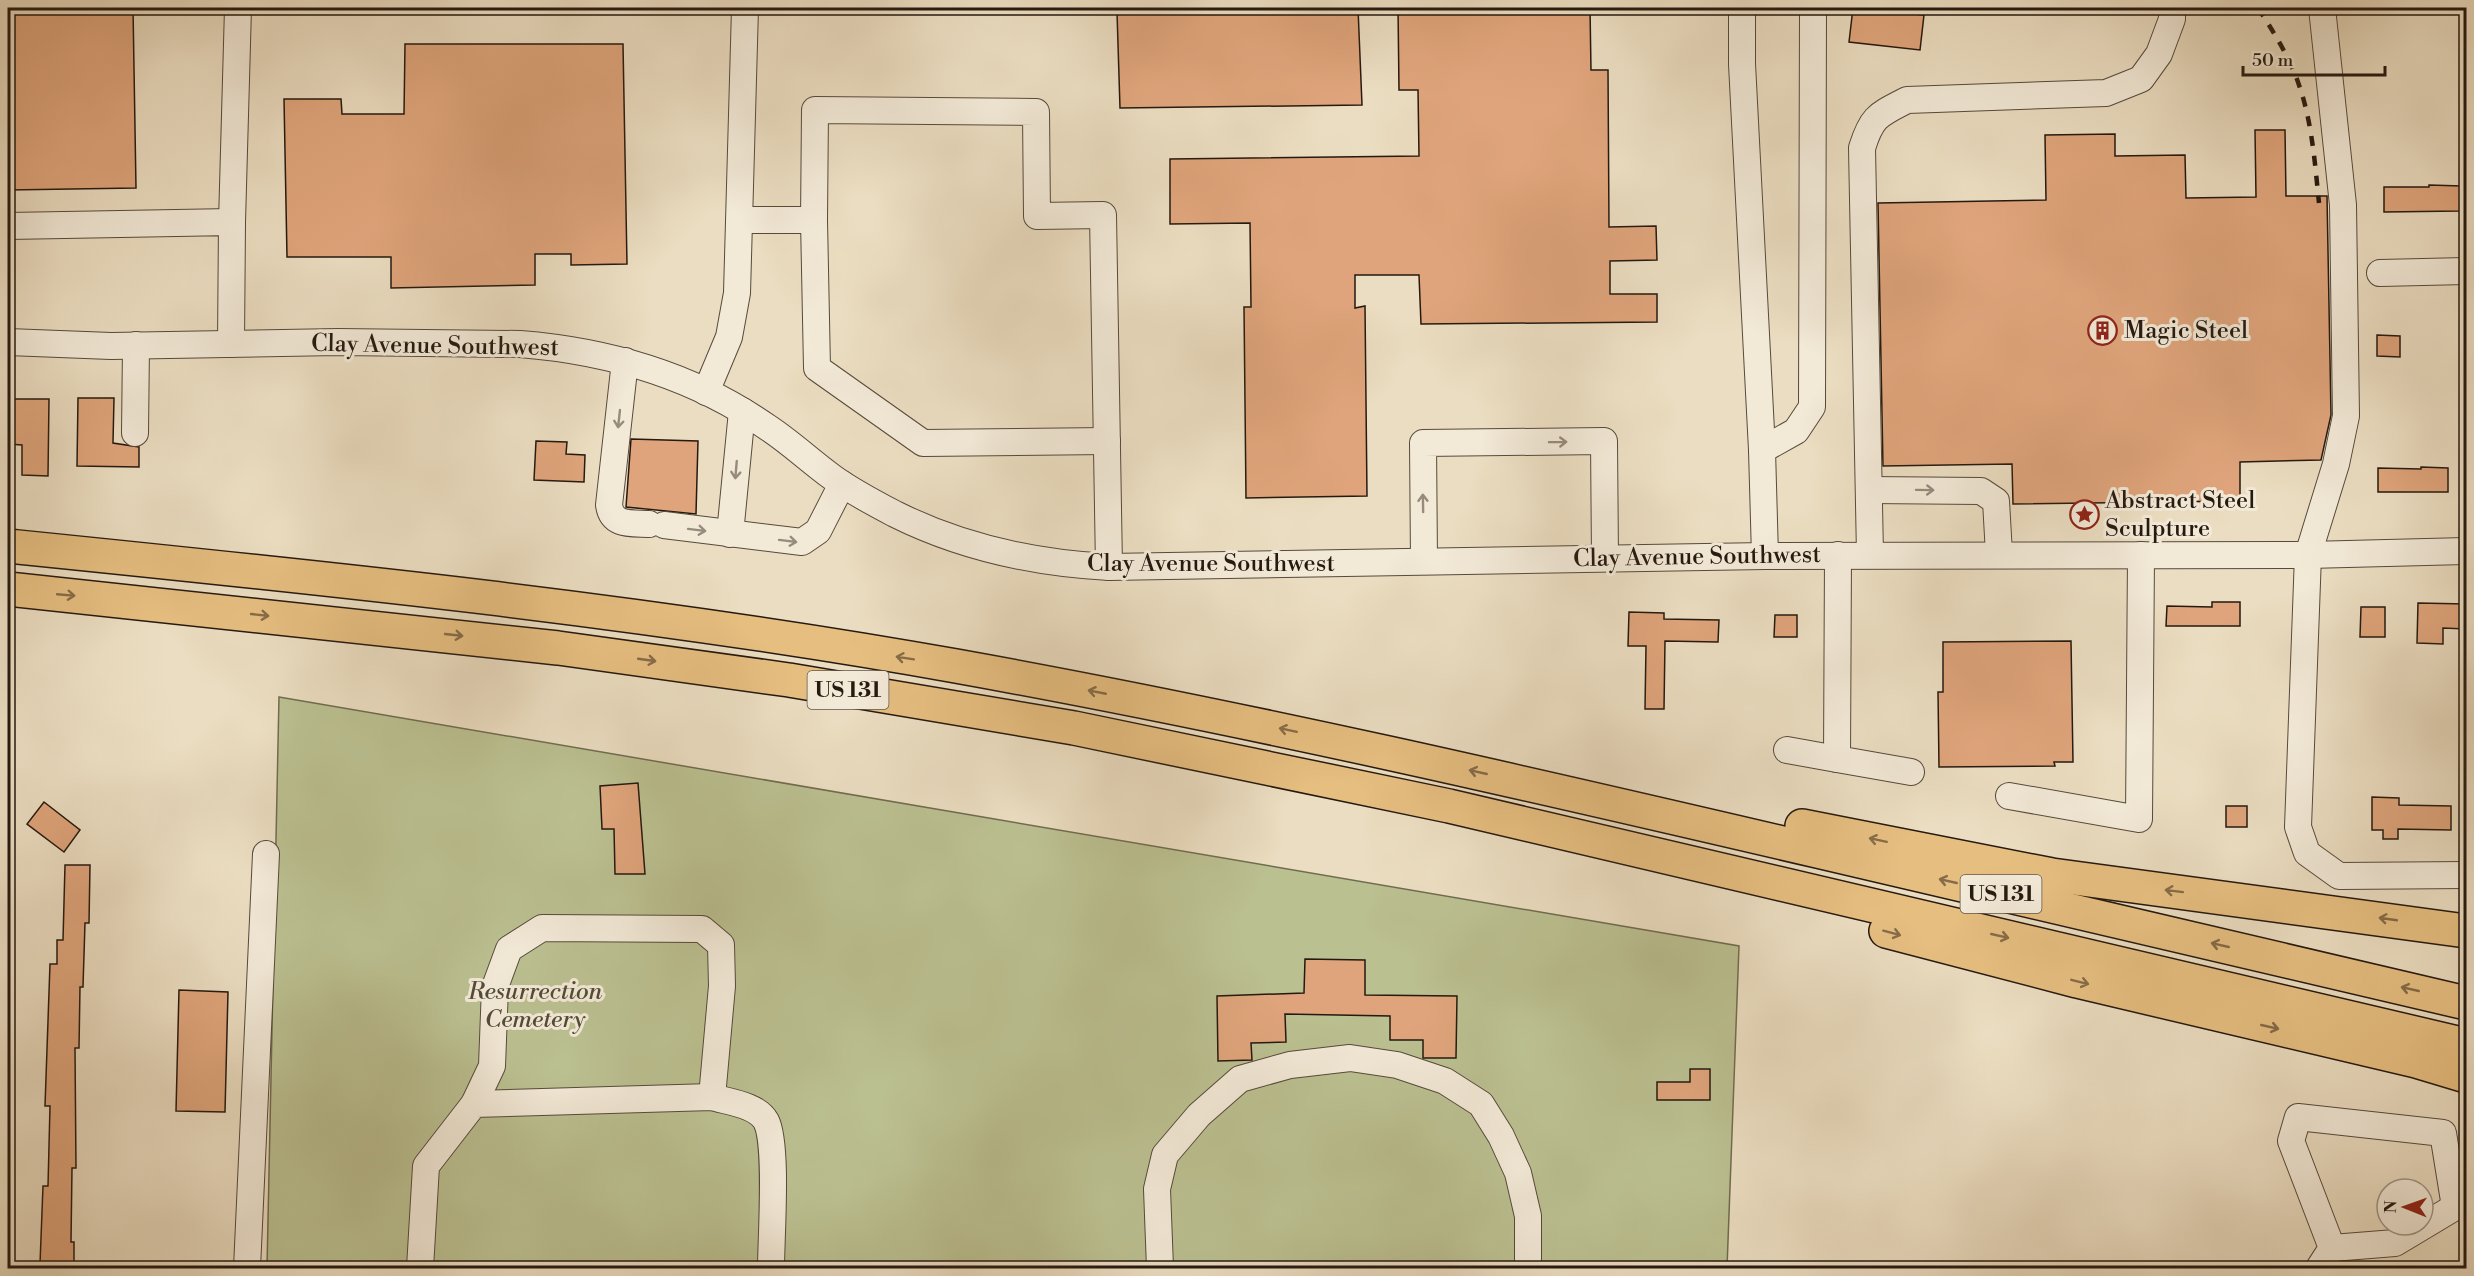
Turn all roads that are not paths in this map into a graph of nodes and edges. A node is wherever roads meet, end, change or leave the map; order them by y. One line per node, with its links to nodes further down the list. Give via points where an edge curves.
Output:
1 (238, 8): 9 (street)
2 (745, 8): 7 (street)
3 (1742, 8): 21 (street)
4 (1813, 8): 21 (street, via 1812,407 1796,431)
5 (2172, 8): 23 (street, via 2159,54 2141,79 2106,93 1907,100 1883,112 1869,126 1862,148)
6 (2322, 8): 31 (street, via 2343,205 2346,416 2336,464)
7 (740, 220): 8 (street); 17 (street, via 729,337)
8 (814, 220): 20 (street, via 817,368 923,443); 20 (street, via 815,110 1036,112 1037,216 1103,215)
9 (232, 222): 10 (street); 14 (street)
10 (8, 226)
11 (2466, 272): 12 (street)
12 (2380, 273)
13 (8, 342): 15 (street, Clay Avenue Southwest)
14 (231, 344): 15 (street, Clay Avenue Southwest); 16 (street, Clay Avenue Southwest, via 520,344)
15 (136, 345): 19 (street)
16 (626, 361): 17 (street, Clay Avenue Southwest); 24 (street, one-way to 24, via 611,515 616,520)
17 (706, 392): 18 (street, Clay Avenue Southwest)
18 (742, 411): 22 (street, Clay Avenue Southwest); 24 (street, one-way to 24)
19 (135, 433)
20 (1107, 441): 35 (street)
21 (1762, 450): 32 (street)
22 (842, 484): 24 (street, one-way to 22, via 802,542 818,531); 35 (street, Clay Avenue Southwest, via 894,513 981,548 1034,560)
23 (1869, 490): 27 (street, one-way to 27, via 1981,491 1996,501); 29 (street)
24 (730, 534)
25 (8, 546): 40 (highway, US 131, one-way to 25, via 1164,705 765,635 297,575)
26 (2466, 551): 31 (street, Clay Avenue Southwest)
27 (1999, 554): 29 (street, Clay Avenue Southwest); 30 (street, Clay Avenue Southwest)
28 (1838, 555): 29 (street, Clay Avenue Southwest); 32 (street, Clay Avenue Southwest); 38 (street)
29 (1870, 555)
30 (2141, 555): 31 (street, Clay Avenue Southwest); 41 (street, via 2139,819)
31 (2308, 555): 44 (street, via 2298,827 2307,853 2339,876)
32 (1765, 556): 33 (street, Clay Avenue Southwest)
33 (1605, 558): 34 (street, Clay Avenue Southwest); 34 (street, one-way to 33, via 1422,443 1604,441)
34 (1424, 561): 35 (street, Clay Avenue Southwest)
35 (1109, 567)
36 (8, 589): 43 (highway, US 131, one-way to 43, via 490,639 789,680 1280,769)
37 (1787, 750): 38 (street)
38 (1837, 759): 39 (street)
39 (1911, 772)
40 (1536, 785): 45 (highway, one-way to 40, via 2052,875 1846,834); 46 (highway, US 131, one-way to 40)
41 (2009, 796)
42 (266, 854): 53 (street)
43 (1677, 859): 47 (highway, US 131, one-way to 47); 48 (highway, one-way to 48, via 1863,925)
44 (2466, 875)
45 (2466, 931)
46 (2466, 1003)
47 (2466, 1045)
48 (2466, 1076)
49 (712, 1097): 50 (street); 50 (street, via 722,986 721,945 702,928 542,928 509,949 495,987 492,1066); 55 (street, via 750,1108 766,1120 772,1146)
50 (474, 1104): 54 (street, via 426,1166)
51 (2461, 1207): 52 (street, via 2396,1243); 52 (street, via 2443,1132 2298,1116 2291,1142)
52 (2325, 1258)
53 (247, 1269)
54 (420, 1269)
55 (771, 1269)
56 (1160, 1269): 57 (street, via 1157,1189 1165,1155 1199,1115 1240,1080 1290,1065 1350,1058 1396,1065 1445,1082 1481,1104 1518,1173 1528,1216)
57 (1528, 1269)

